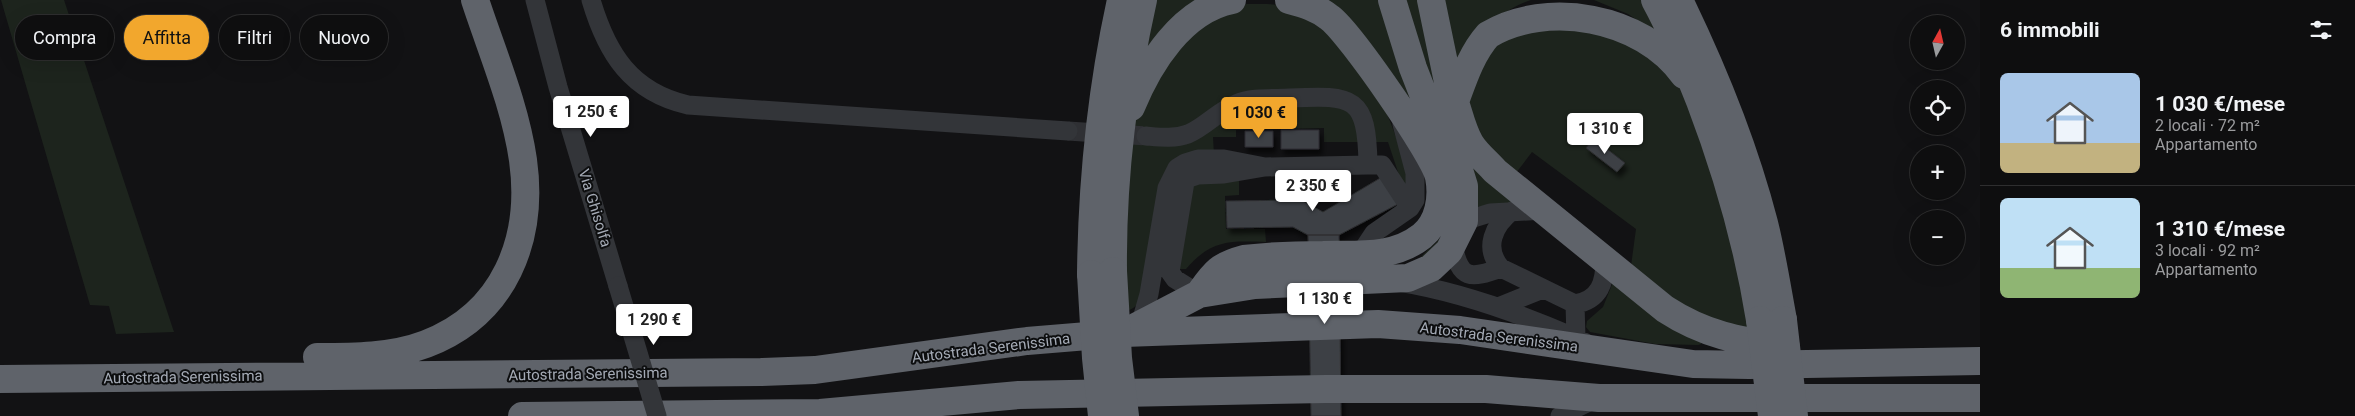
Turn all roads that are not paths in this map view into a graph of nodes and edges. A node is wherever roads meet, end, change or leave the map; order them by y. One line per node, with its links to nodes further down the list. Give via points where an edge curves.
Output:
1 (475, 0): 39 (highway, via 517,129 526,207 516,254 505,280 489,301 467,321 433,341 398,352 367,356 252,357)
2 (535, 0): 45 (street, Via Ghisolfa, bridge)
3 (591, 0): 15 (street, via 609,48 625,71 667,100 698,106)
4 (1122, 0): 28 (highway, via 1106,77 1097,146)
5 (1143, 0): 17 (highway, via 1126,77)
6 (1232, 0): 17 (highway, via 1211,7 1196,17 1168,43 1136,95)
7 (1289, 0): 14 (highway, via 1315,8 1331,18)
8 (1392, 0): 23 (highway, via 1420,86 1460,172 1466,198)
9 (1431, 0): 13 (highway, via 1449,87)
10 (1656, 0): 12 (highway, via 1687,65)
11 (1679, 0): 34 (highway, via 1717,84 1749,172 1764,225)
12 (1695, 90): 13 (highway, via 1664,53 1628,23 1590,7 1549,4 1516,14 1489,34 1470,62); 34 (highway, via 1734,199)
13 (1456, 99): 21 (highway, via 1471,145 1495,171)
14 (1397, 106): 20 (street, via 1416,184 1415,200); 25 (highway, via 1434,164 1439,175 1441,200 1434,220 1422,236 1401,248 1379,254)
15 (1068, 131)
16 (1146, 136): 18 (street, via 1188,134 1243,101 1329,96 1353,104 1362,114 1368,141)
17 (1118, 146): 28 (highway, via 1112,229)
18 (1368, 166): 19 (street); 20 (street, via 1382,165)
19 (1265, 167): 31 (street, via 1198,175 1185,182 1170,272 1175,279); 35 (street, via 1224,159 1198,159 1177,168 1167,188 1149,294)
20 (1410, 208): 25 (street, via 1374,233)
21 (1544, 210): 22 (street); 26 (highway)
22 (1512, 211): 23 (street, via 1490,213); 27 (street, via 1499,222 1492,237 1493,256)
23 (1464, 221): 24 (highway)
24 (1453, 245): 27 (street, via 1459,268 1468,275 1482,275); 29 (highway, via 1442,260 1421,273)
25 (1360, 254): 31 (highway, via 1244,259 1216,270)
26 (1605, 260): 32 (street, via 1601,288 1590,299); 38 (highway, via 1665,309 1708,332 1736,340)
27 (1501, 268): 30 (street)
28 (1102, 272): 47 (highway, bridge, via 1096,358); 48 (highway, bridge, via 1117,348)
29 (1388, 280): 31 (highway, via 1255,285); 33 (street, via 1472,298)
30 (1543, 289): 32 (street); 33 (street)
31 (1199, 294): 35 (highway)
32 (1575, 304): 36 (street)
33 (1498, 307): 36 (street)
34 (1771, 320): 50 (highway, bridge); 52 (highway, bridge)
35 (1133, 328): 36 (highway, Autostrada Serenissima, via 1378,324); 39 (highway, Autostrada Serenissima, via 834,368 761,372)
36 (1587, 344): 38 (highway, Autostrada Serenissima, via 1693,364)
37 (1980, 361): 38 (highway, Autostrada Serenissima)
38 (1904, 362)
39 (37, 378): 40 (highway, Autostrada Serenissima)
40 (0, 379)
41 (1598, 398): 42 (highway); 43 (highway, via 1486,389 1123,393 986,397); 49 (street)
42 (1975, 398): 51 (highway)
43 (820, 413): 44 (highway); 46 (highway)
44 (522, 416)
45 (657, 416)
46 (849, 416)
47 (1102, 416)
48 (1125, 416)
49 (1560, 416)
50 (1772, 416)
51 (1777, 416)
52 (1794, 416)

